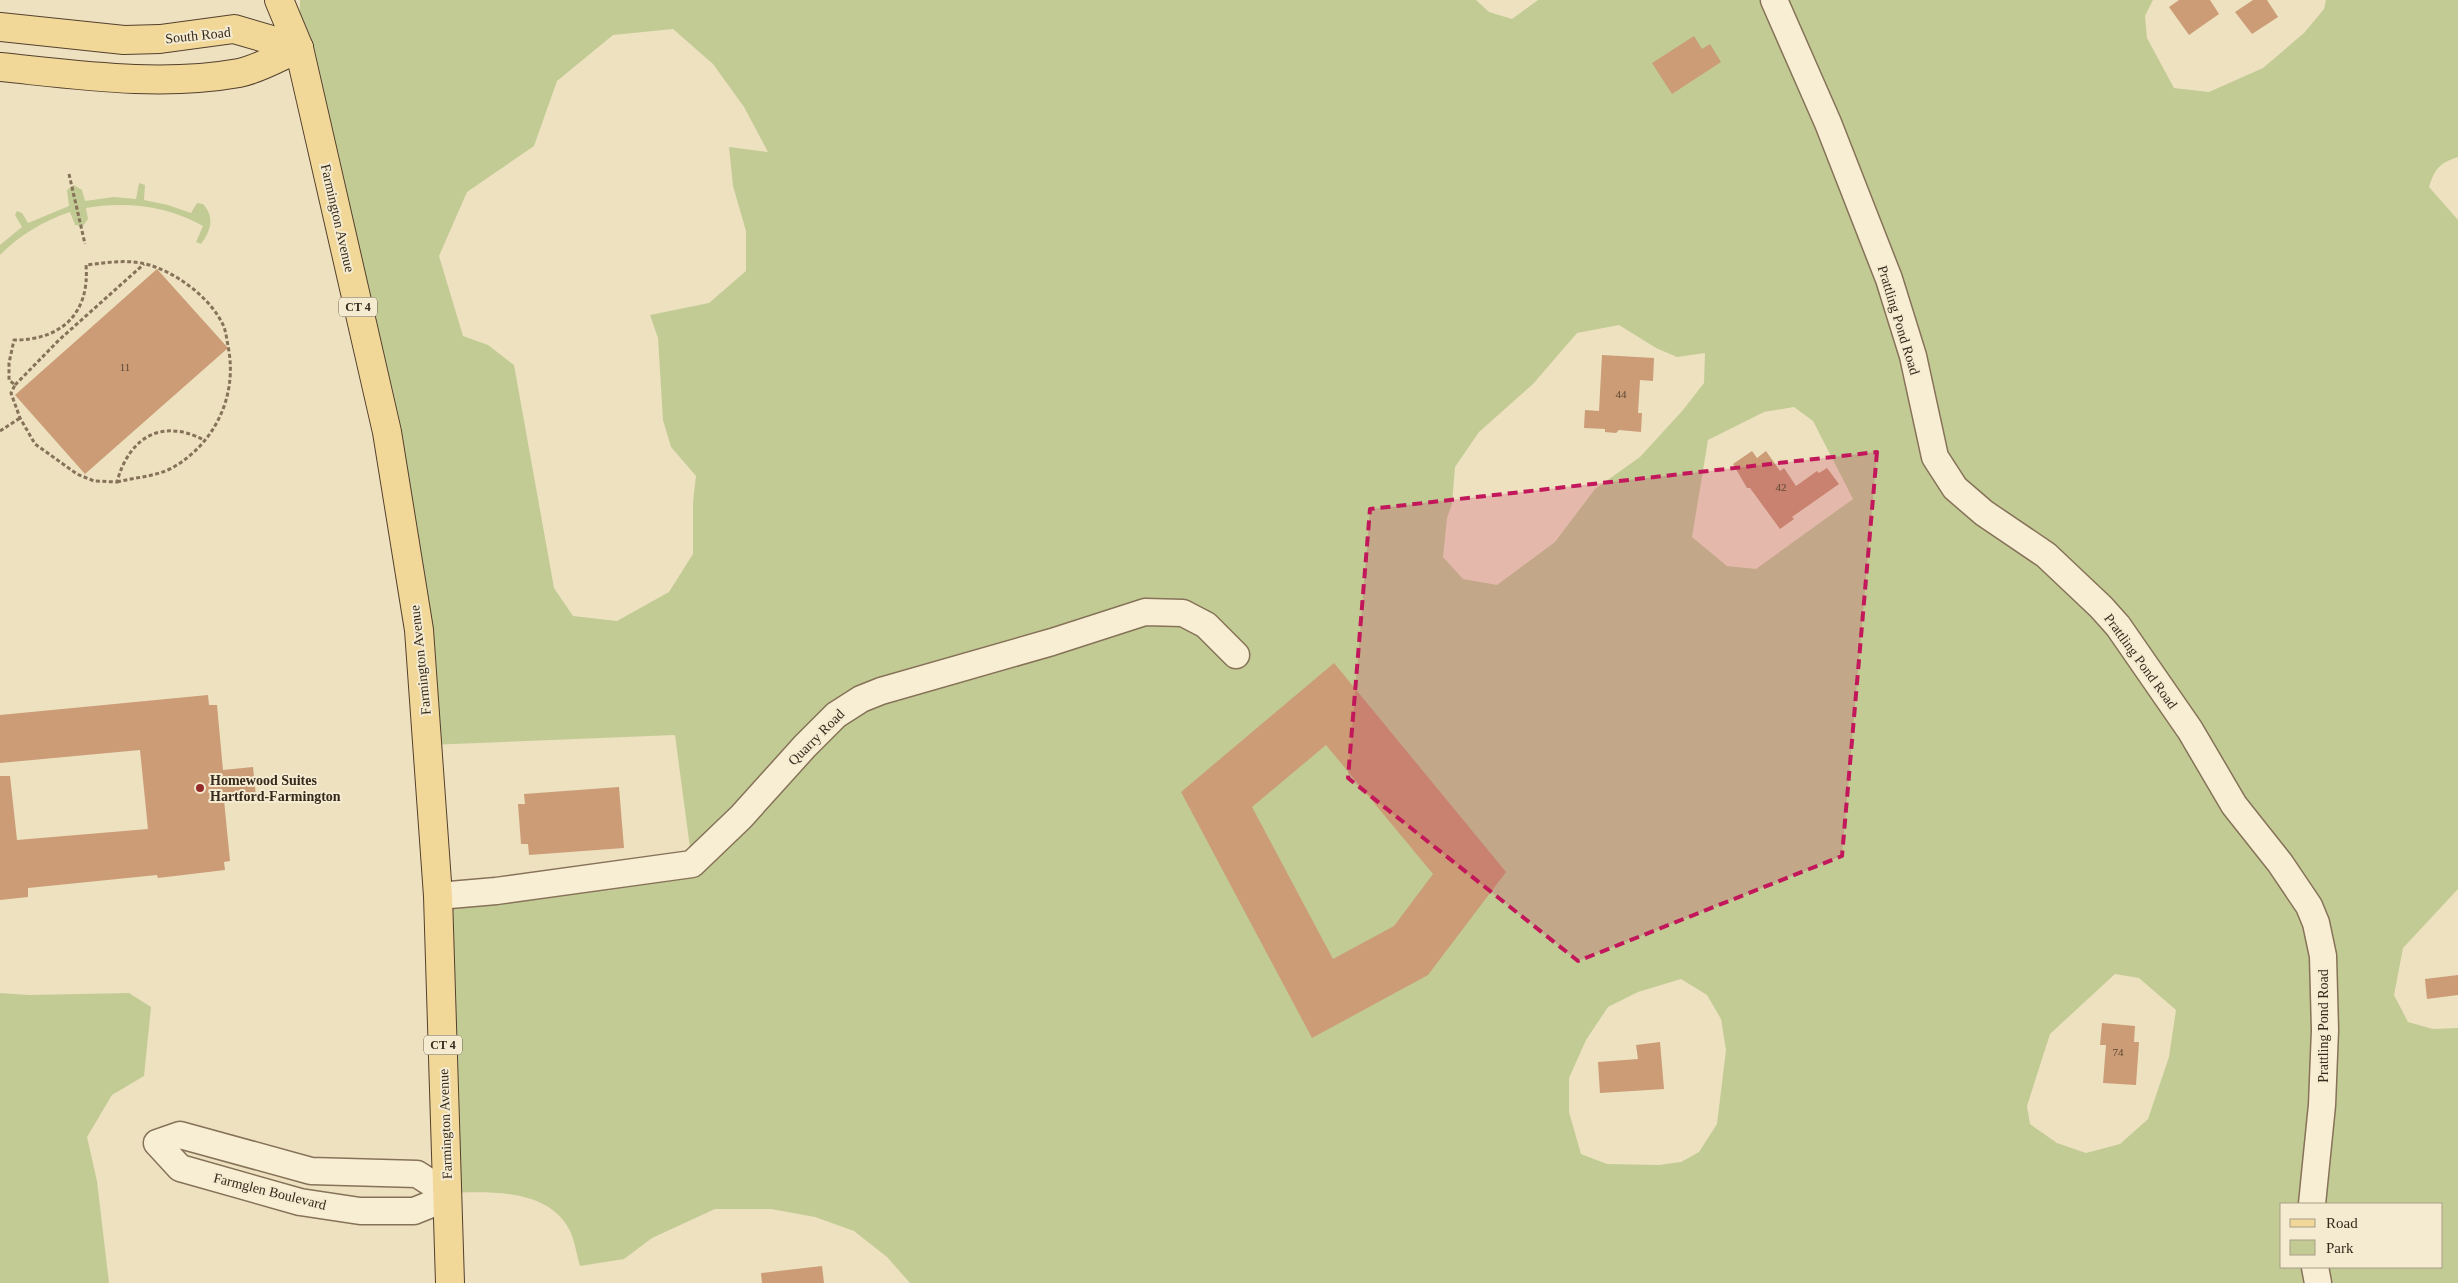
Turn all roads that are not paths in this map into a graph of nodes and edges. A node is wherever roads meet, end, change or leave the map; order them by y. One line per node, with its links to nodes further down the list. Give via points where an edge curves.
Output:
1 (279, 0): 5 (main road, Farmington Avenue / CT 4)
2 (300, 0): 5 (main road, Farmington Avenue / CT 4)
3 (1774, 0): 10 (street, Prattling Pond Road, via 1828,123 1889,279 1913,356 1935,458 1955,488 1984,513 2046,556 2118,626 2190,730 2234,805 2280,862 2309,906 2323,956 2325,1030 2322,1105)
4 (0, 27): 5 (main road, South Road, via 124,40 160,39 234,29)
5 (299, 48): 6 (main road, via 241,72 192,77 124,79); 8 (main road, Farmington Avenue / CT 4, via 386,432 418,621)
6 (0, 66)
7 (1236, 655): 8 (street, Quarry Road, via 1206,625 1183,613 1145,612 880,691 836,715 741,817 692,864)
8 (438, 896): 9 (main road, Farmington Avenue / CT 4)
9 (447, 1193): 9 (street, Farmglen Boulevard, via 417,1174 311,1171 180,1135 157,1143 180,1168 300,1202 360,1211 414,1211 434,1203); 12 (main road, Farmington Avenue / CT 4)
10 (2312, 1203)
11 (2315, 1268): 13 (street)
12 (450, 1283)
13 (2318, 1283)

